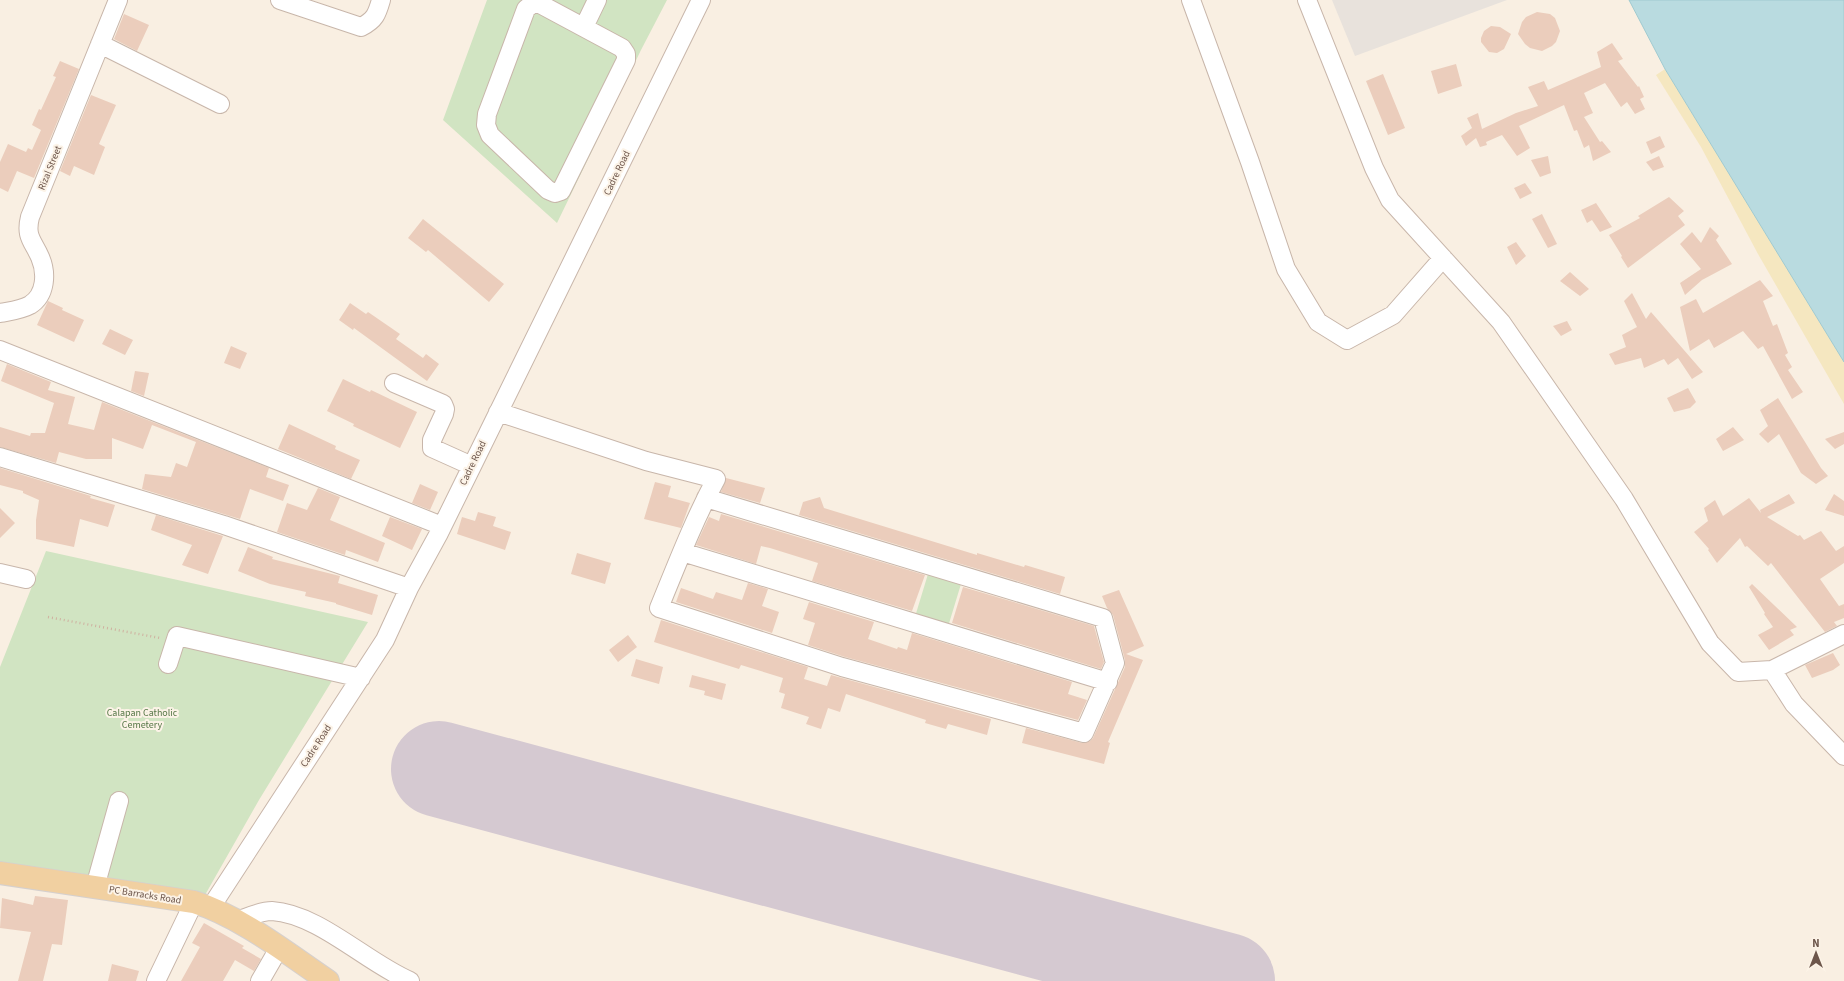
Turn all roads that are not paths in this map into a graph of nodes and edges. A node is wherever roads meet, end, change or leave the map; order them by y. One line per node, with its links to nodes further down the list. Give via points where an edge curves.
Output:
1 (118, 0): 9 (street, Rizal Street)
2 (280, 0): 3 (street, via 361,27 371,22)
3 (381, 0)
4 (597, 0): 8 (street)
5 (1191, 0): 11 (street, via 1286,269 1318,322 1347,340 1393,315)
6 (1308, 0): 11 (street, via 1374,168 1390,200)
7 (696, 2): 15 (street, Cadre Road, via 603,204)
8 (584, 27): 8 (street, via 540,4 532,4 526,9 487,114 486,125 490,135 548,190 555,193 561,191 626,60 622,48)
9 (100, 44): 10 (street); 12 (street, Rizal Street, via 28,225 28,233 44,270 44,283 40,295 18,310)
10 (220, 104)
11 (1443, 258): 26 (street, via 1501,322 1615,486 1710,643 1738,672)
12 (0, 313)
13 (0, 350): 19 (street)
14 (394, 383): 17 (street, via 443,404 444,414 432,440 432,448)
15 (498, 412): 17 (street, Cadre Road); 18 (street, via 646,461 716,479)
16 (0, 457): 23 (street, via 224,525)
17 (472, 466): 19 (street, Cadre Road)
18 (706, 498): 20 (street); 28 (street, via 1103,618 1115,662)
19 (442, 526): 23 (street, Cadre Road)
20 (682, 552): 28 (street); 28 (street, via 659,608 842,667 1084,733)
21 (0, 573): 22 (street)
22 (26, 579)
23 (409, 588): 27 (street, Cadre Road, via 385,640)
24 (1844, 634): 26 (street)
25 (168, 664): 27 (street, via 177,636)
26 (1772, 670): 29 (street, via 1794,704)
27 (361, 678): 33 (street, Cadre Road)
28 (1108, 682)
29 (1844, 756)
30 (119, 801): 32 (street)
31 (0, 872): 32 (main road, PC Barracks Road)
32 (94, 887): 33 (main road, PC Barracks Road)
33 (203, 905): 34 (main road, PC Barracks Road); 36 (street, Cadre Road)
34 (237, 921): 35 (main road, PC Barracks Road); 39 (street, via 272,911 303,918)
35 (279, 948): 37 (street); 38 (main road, PC Barracks Road)
36 (156, 981)
37 (260, 981)
38 (328, 981)
39 (410, 981)

